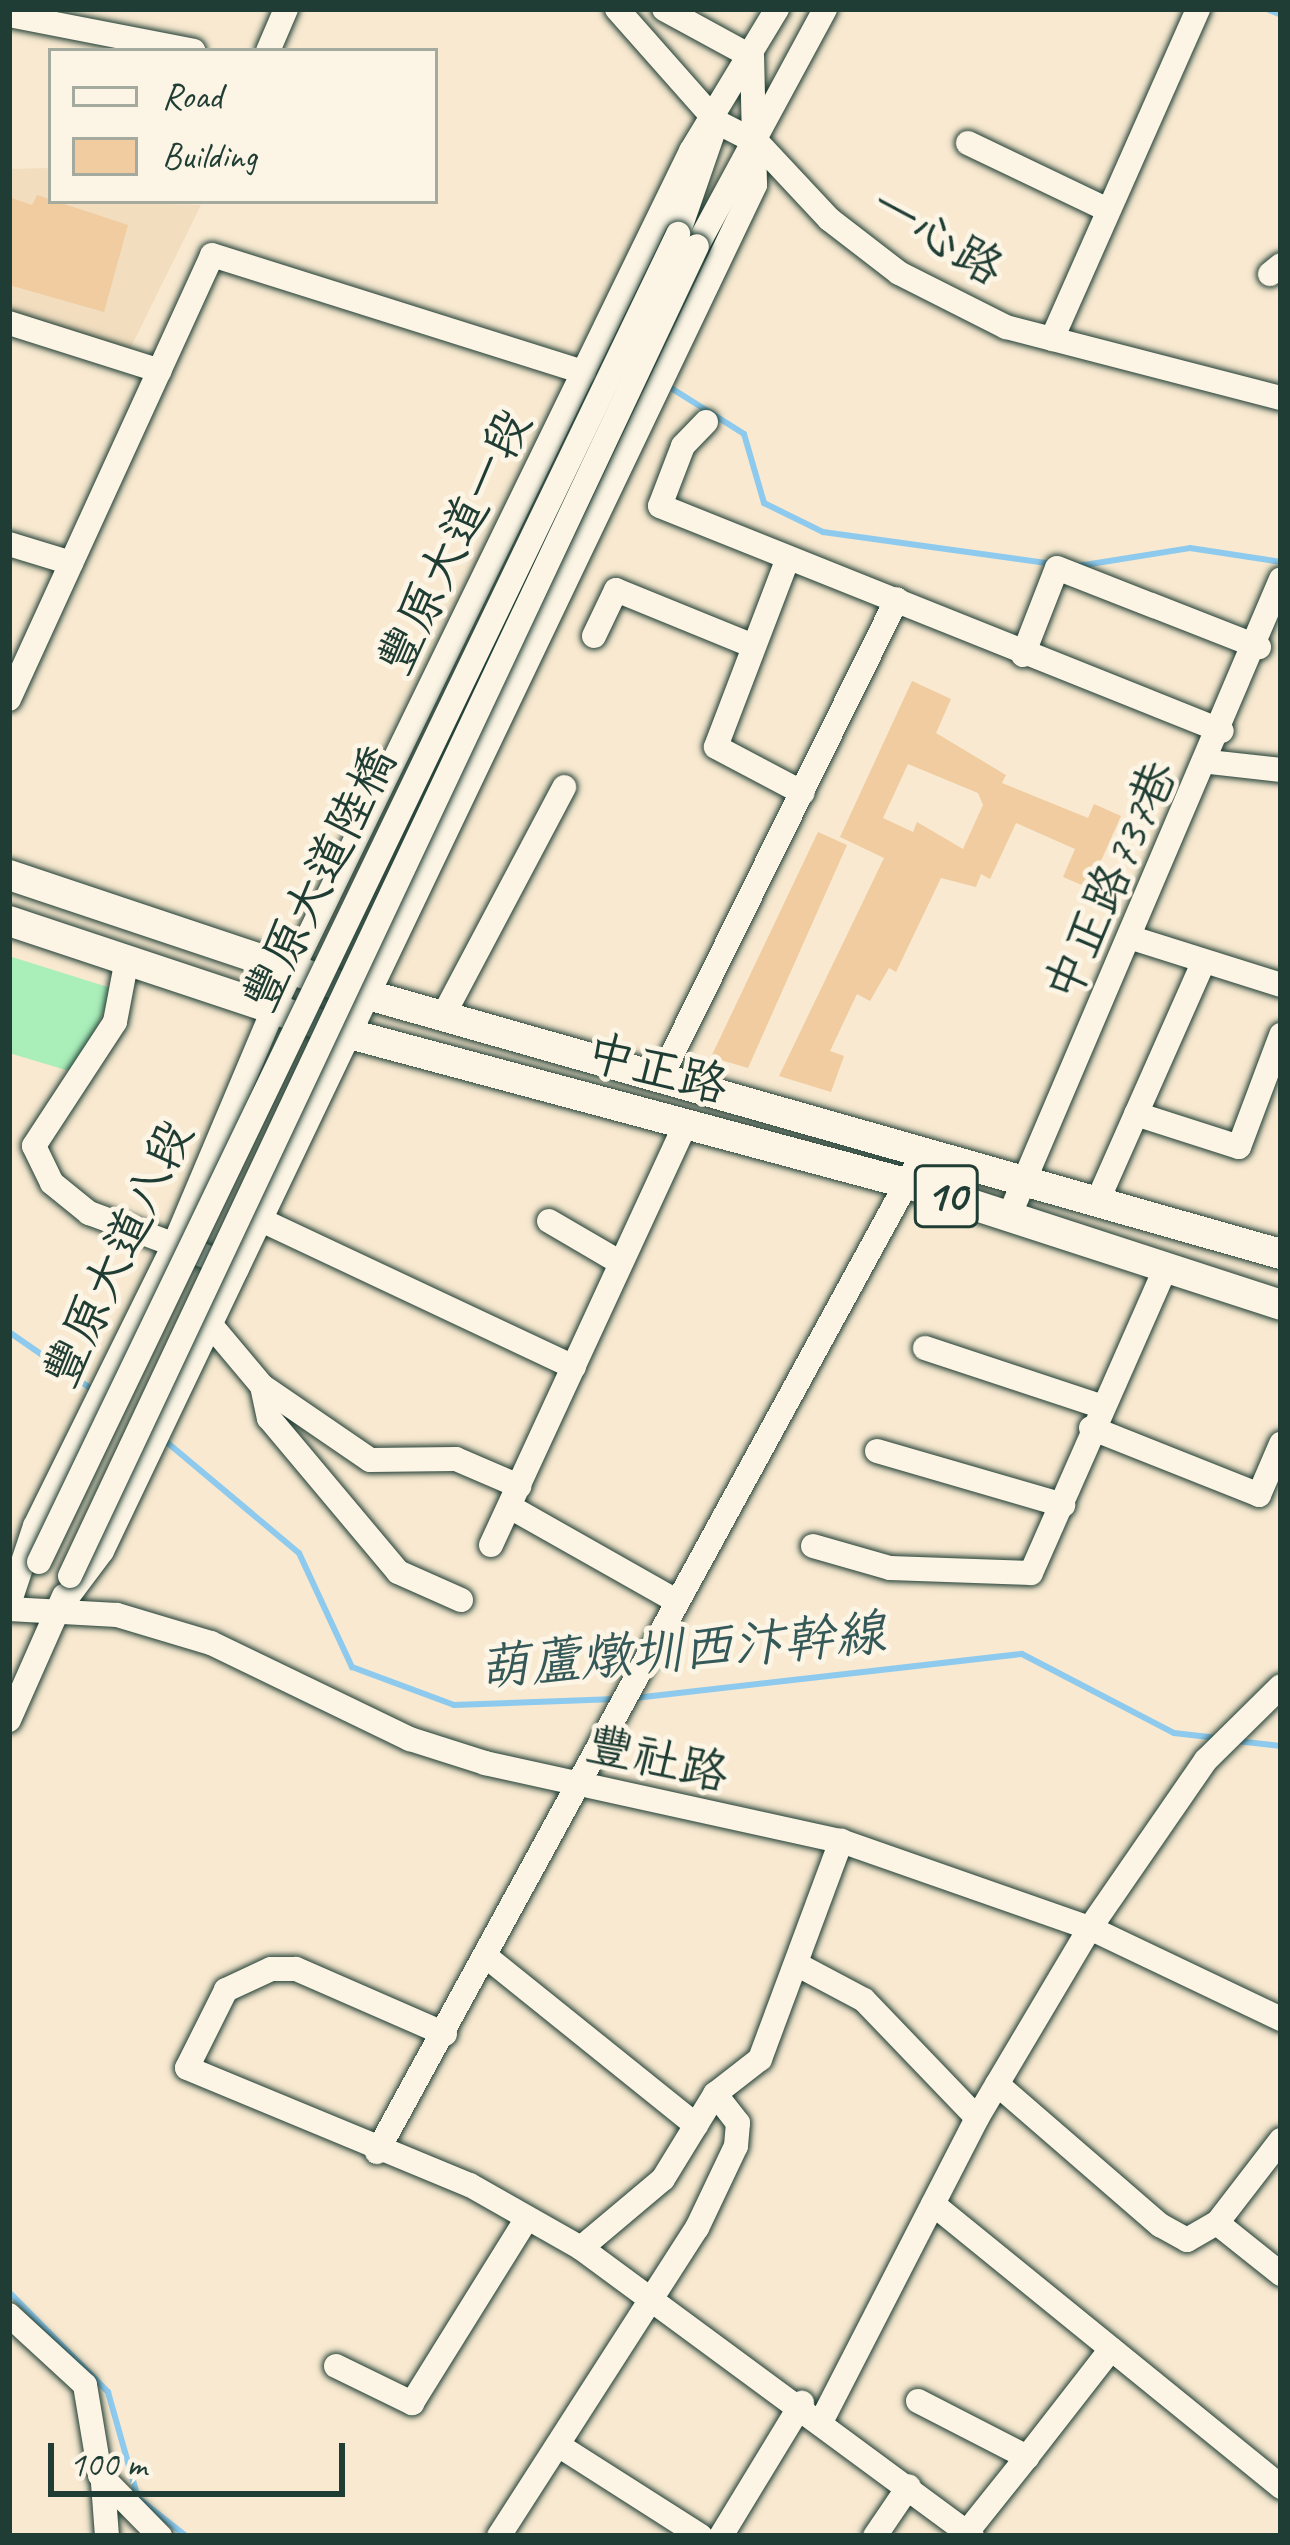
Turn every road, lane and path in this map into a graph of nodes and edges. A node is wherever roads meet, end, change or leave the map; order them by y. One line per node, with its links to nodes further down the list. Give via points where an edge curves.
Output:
1 (286, 9): 9 (street)
2 (617, 9): 11 (street)
3 (664, 9): 10 (street)
4 (777, 9): 10 (street, 豐原大道一段)
5 (826, 9): 12 (street)
6 (1198, 9): 14 (street)
7 (9, 15): 8 (street)
8 (179, 48)
9 (269, 48)
10 (752, 57): 11 (street, 豐原大道一段); 12 (street)
11 (717, 122): 12 (street, 一心路); 15 (street, 豐原大道一段); 19 (street, 豐原大道一段, via 691,151)
12 (758, 143): 15 (street); 17 (street, 一心路, via 829,219 899,272); 44 (street, via 755,185)
13 (968, 143): 14 (street)
14 (1106, 209): 17 (street)
15 (687, 240): 79 (street, 豐原大道陸橋, bridge, via 39,1562); 80 (street, 豐原大道陸橋, bridge)
16 (9, 323): 18 (street)
17 (1052, 339): 20 (street, 一心路)
18 (160, 371): 19 (street, via 212,255); 24 (street)
19 (584, 372): 42 (street, 豐原大道一段)
20 (1281, 398)
21 (706, 422): 23 (street, via 683,446 660,506)
22 (9, 544): 24 (street)
23 (788, 558): 26 (street); 28 (street)
24 (71, 563): 31 (street)
25 (1281, 579): 29 (street, 中正路737巷)
26 (897, 599): 30 (street); 36 (street)
27 (594, 636): 28 (street, via 616,590)
28 (751, 645): 36 (street, via 716,747)
29 (1258, 647): 30 (street, via 1058,568); 32 (street, 中正路737巷)
30 (1023, 655): 32 (street)
31 (9, 699)
32 (1222, 731): 33 (street, 中正路737巷)
33 (1209, 762): 34 (street); 39 (street, 中正路737巷)
34 (1281, 770)
35 (564, 787): 46 (street)
36 (803, 793): 49 (street, via 778,845 770,842)
37 (9, 875): 42 (main road, 中正路 / 10)
38 (9, 921): 40 (main road, 中正路 / 10)
39 (1132, 938): 41 (street); 53 (street, 中正路737巷)
40 (127, 959): 45 (main road, 中正路 / 10); 59 (street, via 115,1022 34,1146 52,1183 89,1213)
41 (1204, 961): 43 (street); 50 (street)
42 (296, 966): 44 (main road, 中正路 / 10); 45 (street, 豐原大道一段)
43 (1281, 985)
44 (365, 994): 46 (main road, 中正路 / 10); 47 (street)
45 (275, 1005): 47 (main road, 中正路 / 10); 59 (street, 豐原大道八段)
46 (442, 1016): 49 (main road, 中正路 / 10)
47 (346, 1033): 51 (main road, 中正路 / 10); 57 (street)
48 (1281, 1035): 50 (street, via 1239,1147)
49 (660, 1079): 52 (main road, 中正路 / 10)
50 (1136, 1114): 55 (street)
51 (686, 1123): 54 (main road, 中正路 / 10); 61 (street)
52 (923, 1153): 53 (main road, 中正路 / 10); 54 (street)
53 (1026, 1178): 55 (main road, 中正路 / 10); 56 (street, 中正路737巷)
54 (909, 1184): 56 (main road, 中正路 / 10); 78 (street)
55 (1098, 1200): 60 (main road, 中正路 / 10)
56 (1010, 1214): 63 (main road, 中正路 / 10)
57 (259, 1219): 62 (street); 67 (street)
58 (549, 1221): 61 (street)
59 (172, 1247): 62 (street); 79 (street, 豐原大道八段, via 35,1526)
60 (1281, 1254)
61 (621, 1263): 67 (street)
62 (237, 1268): 65 (street)
63 (1166, 1269): 64 (main road, 中正路 / 10); 69 (street)
64 (1281, 1305)
65 (210, 1324): 68 (street); 80 (street, via 103,1551)
66 (925, 1348): 69 (street)
67 (574, 1367): 72 (street)
68 (262, 1386): 72 (street, via 370,1460 456,1459); 77 (street, via 269,1418 398,1572)
69 (1095, 1417): 70 (street, via 1259,1495); 73 (street)
70 (1281, 1444)
71 (877, 1451): 73 (street)
72 (518, 1486): 75 (street)
73 (1063, 1505): 76 (street, via 1030,1574 890,1568)
74 (519, 1512): 78 (street)
75 (491, 1545)
76 (813, 1546)
77 (460, 1600)
78 (676, 1601): 83 (street)
79 (9, 1607): 80 (street, 豐社路)
80 (61, 1607): 82 (street); 83 (street, 豐社路, via 211,1643 410,1739)
81 (1281, 1686): 85 (street, via 1206,1760)
82 (9, 1720)
83 (576, 1783): 84 (street, 豐社路); 86 (street)
84 (841, 1841): 85 (street, 豐社路); 87 (street)
85 (1090, 1928): 88 (street, 豐社路); 90 (street)
86 (488, 1958): 89 (street); 93 (street)
87 (800, 1966): 91 (street, via 760,2060); 92 (street, via 864,2000)
88 (1281, 2019)
89 (445, 2034): 95 (street); 95 (street, via 296,1969 271,1969 226,1990 188,2068)
90 (997, 2084): 92 (street); 98 (street, via 1160,2225 1187,2240)
91 (715, 2094): 93 (street); 101 (street, via 738,2123 736,2146)
92 (977, 2118): 96 (street)
93 (696, 2125): 99 (street, via 663,2179)
94 (1281, 2140): 98 (street)
95 (377, 2152): 97 (street)
96 (933, 2204): 103 (street); 106 (street)
97 (527, 2218): 99 (street); 104 (street, via 412,2403)
98 (1217, 2223): 100 (street)
99 (581, 2248): 101 (street)
100 (1281, 2274)
101 (653, 2299): 106 (street); 107 (street)
102 (9, 2315): 109 (street, via 85,2385)
103 (1111, 2349): 108 (street); 111 (street)
104 (336, 2366)
105 (918, 2401): 108 (street)
106 (813, 2410): 110 (street); 117 (street)
107 (558, 2445): 115 (street); 116 (street)
108 (1027, 2457): 112 (street)
109 (100, 2475): 113 (street); 114 (street)
110 (909, 2486): 112 (street); 118 (street)
111 (1281, 2487)
112 (970, 2534)
113 (107, 2536)
114 (160, 2536)
115 (499, 2536)
116 (701, 2536)
117 (721, 2536)
118 (875, 2536)

